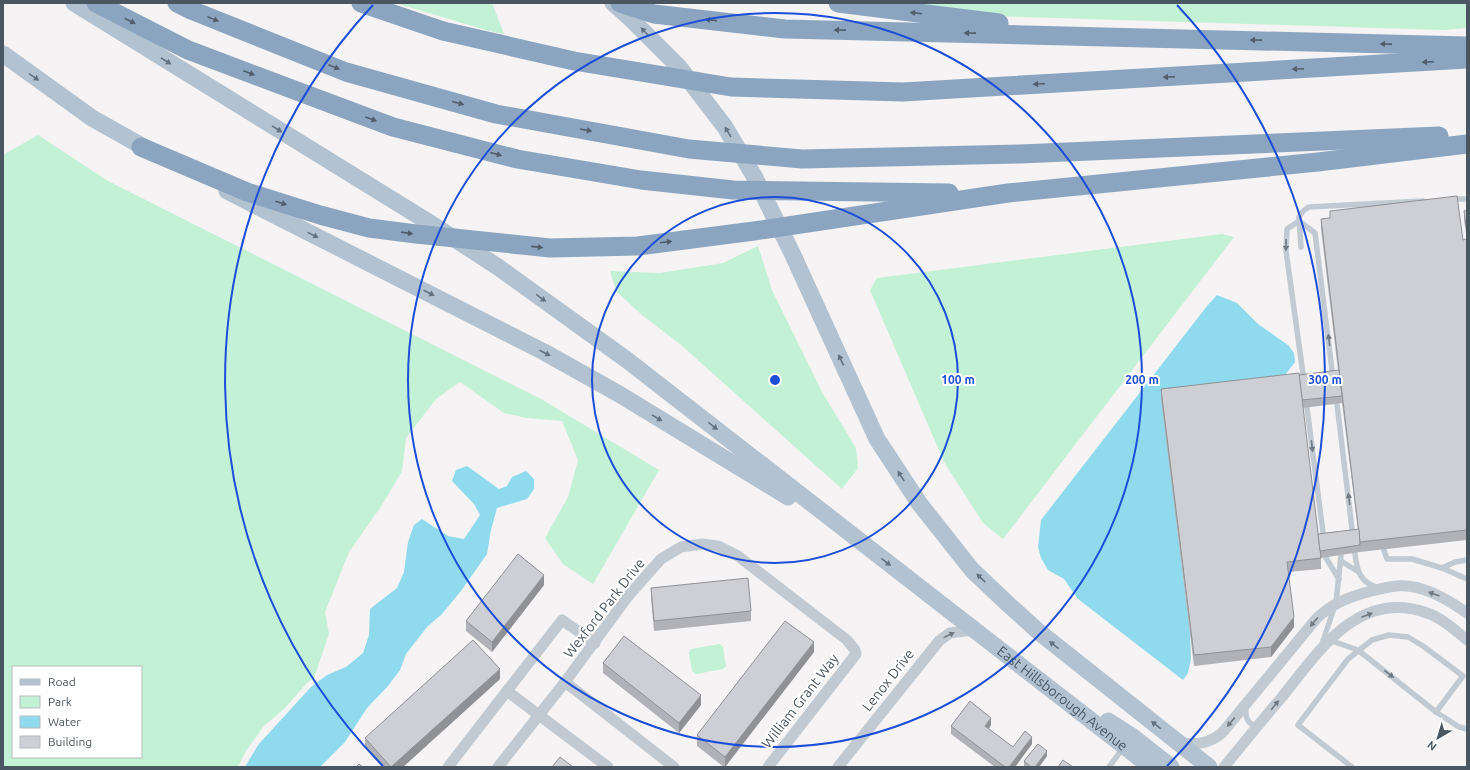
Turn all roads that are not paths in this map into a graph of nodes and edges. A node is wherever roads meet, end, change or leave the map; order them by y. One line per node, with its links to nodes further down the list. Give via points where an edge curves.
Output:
1 (74, 3): 27 (main road, one-way to 27, via 498,267 627,360)
2 (96, 3): 15 (highway, one-way to 15, via 188,50 357,114 393,127 517,159 641,180 734,190)
3 (178, 3): 12 (highway, one-way to 12, via 346,72 496,114 689,149 802,160 1020,154)
4 (361, 3): 11 (highway, one-way to 4, via 903,92 732,86 574,62 443,31)
5 (613, 3): 55 (main road, one-way to 5, via 1008,605 972,570 918,503 877,439 792,253 754,176 725,127 679,67)
6 (620, 3): 8 (highway, one-way to 6, via 785,28 654,14)
7 (838, 3): 8 (highway, one-way to 7)
8 (1107, 37): 9 (highway, one-way to 8)
9 (1467, 46)
10 (3, 54): 14 (main road, one-way to 14, via 92,118)
11 (1467, 59)
12 (1467, 135)
13 (1467, 144): 15 (highway, via 1318,162)
14 (141, 147): 15 (highway, one-way to 15, via 247,192 320,216 369,228 550,248 638,246); 27 (main road, one-way to 27, via 544,352 619,394)
15 (1008, 193)
16 (1467, 199): 18 (lane)
17 (1430, 200): 19 (lane, via 1401,204)
18 (1445, 200)
19 (1370, 203): 20 (lane); 21 (lane, via 1309,208 1299,216)
20 (1370, 210)
21 (1299, 221): 22 (lane); 23 (lane, one-way to 21, via 1315,233); 24 (lane, one-way to 24, via 1287,230 1286,251)
22 (1301, 247)
23 (1333, 378)
24 (1304, 382)
25 (1337, 404): 28 (lane, one-way to 25)
26 (1307, 408): 29 (lane, one-way to 29)
27 (855, 538): 41 (main road, East Hillsborough Avenue, one-way to 41)
28 (1353, 538)
29 (1324, 541)
30 (1384, 550): 34 (lane, via 1387,559 1412,558)
31 (1355, 554): 35 (lane)
32 (1326, 558): 36 (lane)
33 (1467, 560): 34 (lane)
34 (1442, 568): 37 (lane)
35 (1357, 571): 36 (lane, via 1341,558); 38 (lane, via 1362,579)
36 (1339, 579): 39 (lane)
37 (1467, 579)
38 (1381, 589): 39 (street); 40 (street, one-way to 38, via 1441,596 1425,590 1398,586)
39 (1336, 602): 44 (lane); 49 (street, one-way to 49, via 1316,619)
40 (1467, 613)
41 (973, 630): 50 (main road, East Hillsborough Avenue); 62 (street, Lenox Drive, one-way to 41, via 938,641 950,633)
42 (1467, 640): 44 (street, one-way to 42, via 1354,620 1395,607 1437,617)
43 (595, 643): 46 (street, Wexford Park Drive, via 629,595 661,559 681,547 702,544 718,546 738,556 847,640); 47 (street, Wexford Park Drive); 48 (street, via 562,620)
44 (1325, 644): 45 (lane); 53 (street, one-way to 44)
45 (1358, 650): 51 (lane, one-way to 51); 51 (lane, via 1372,640 1389,635 1408,637 1464,676); 68 (lane, via 1348,659 1298,725)
46 (856, 654): 61 (street, William Grant Way)
47 (565, 682): 52 (street, Wexford Park Drive); 60 (street)
48 (507, 691): 52 (street); 57 (street)
49 (1247, 702): 53 (lane, via 1247,719 1253,726); 55 (street, one-way to 55, via 1217,737 1202,744)
50 (1072, 705): 56 (main road, East Hillsborough Avenue); 65 (main road, via 1105,719)
51 (1436, 712): 54 (lane, via 1459,727)
52 (538, 715): 58 (street, Wexford Park Drive); 59 (street)
53 (1258, 726): 67 (street)
54 (1467, 729)
55 (1179, 743): 66 (main road)
56 (1124, 746): 63 (lane); 64 (main road, East Hillsborough Avenue)
57 (448, 767)
58 (498, 767)
59 (608, 767)
60 (674, 767)
61 (768, 767)
62 (838, 767)
63 (1109, 767)
64 (1151, 767)
65 (1171, 767)
66 (1209, 767)
67 (1224, 767)
68 (1352, 767)

